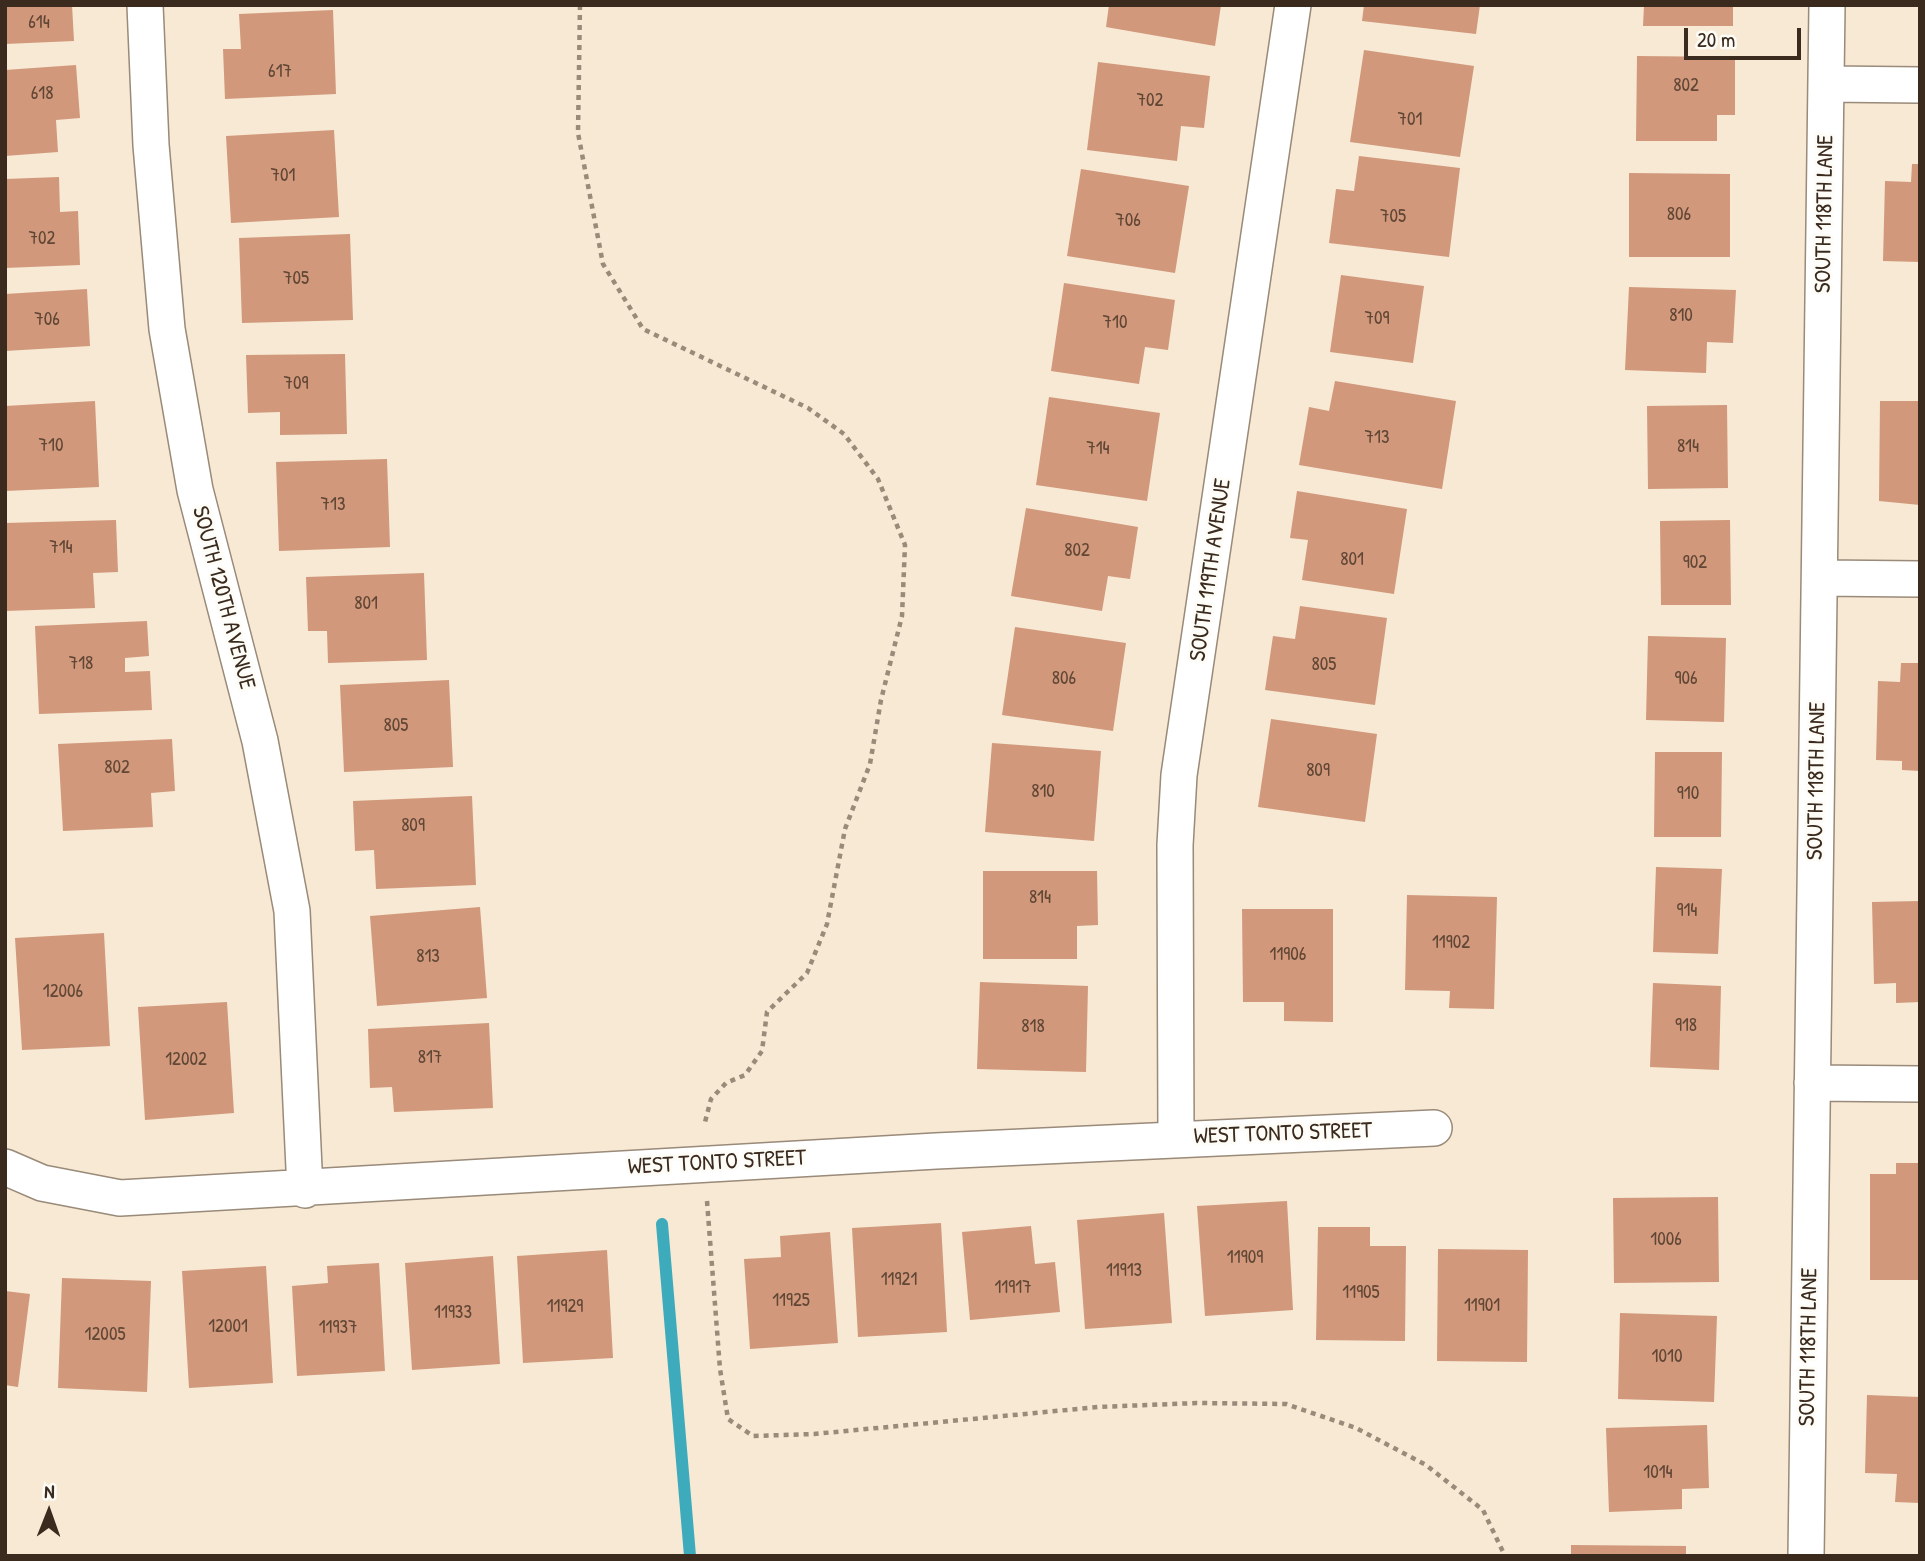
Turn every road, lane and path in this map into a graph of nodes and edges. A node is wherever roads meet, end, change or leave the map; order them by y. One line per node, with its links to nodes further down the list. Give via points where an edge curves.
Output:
1 (145, 5): 15 (street, SOUTH 120TH AVENUE, via 150,145 167,329 195,490 260,741 292,911)
2 (580, 5): 13 (path, via 578,133 603,264 643,328 808,408 844,434 878,479 905,545 902,616 870,764 845,829 827,924 807,973 767,1012 762,1051 745,1075 726,1083 711,1099)
3 (1293, 5): 12 (street, SOUTH 119TH AVENUE, via 1179,775)
4 (1827, 5): 5 (street, SOUTH 118TH LANE)
5 (1827, 84): 6 (street); 7 (street, SOUTH 118TH LANE)
6 (1920, 85)
7 (1820, 578): 8 (street); 9 (street, SOUTH 118TH LANE)
8 (1920, 579)
9 (1812, 1083): 10 (street); 17 (street, SOUTH 118TH LANE)
10 (1920, 1084)
11 (1434, 1128): 12 (street, WEST TONTO STREET)
12 (1176, 1138): 13 (street, WEST TONTO STREET)
13 (689, 1165): 15 (street, WEST TONTO STREET); 16 (path, via 728,1419 753,1436 1098,1407 1286,1405 1356,1428 1426,1465 1483,1510)
14 (5, 1167): 15 (street, WEST TONTO STREET, via 42,1184 120,1198)
15 (305, 1190)
16 (1505, 1556)
17 (1805, 1556)

